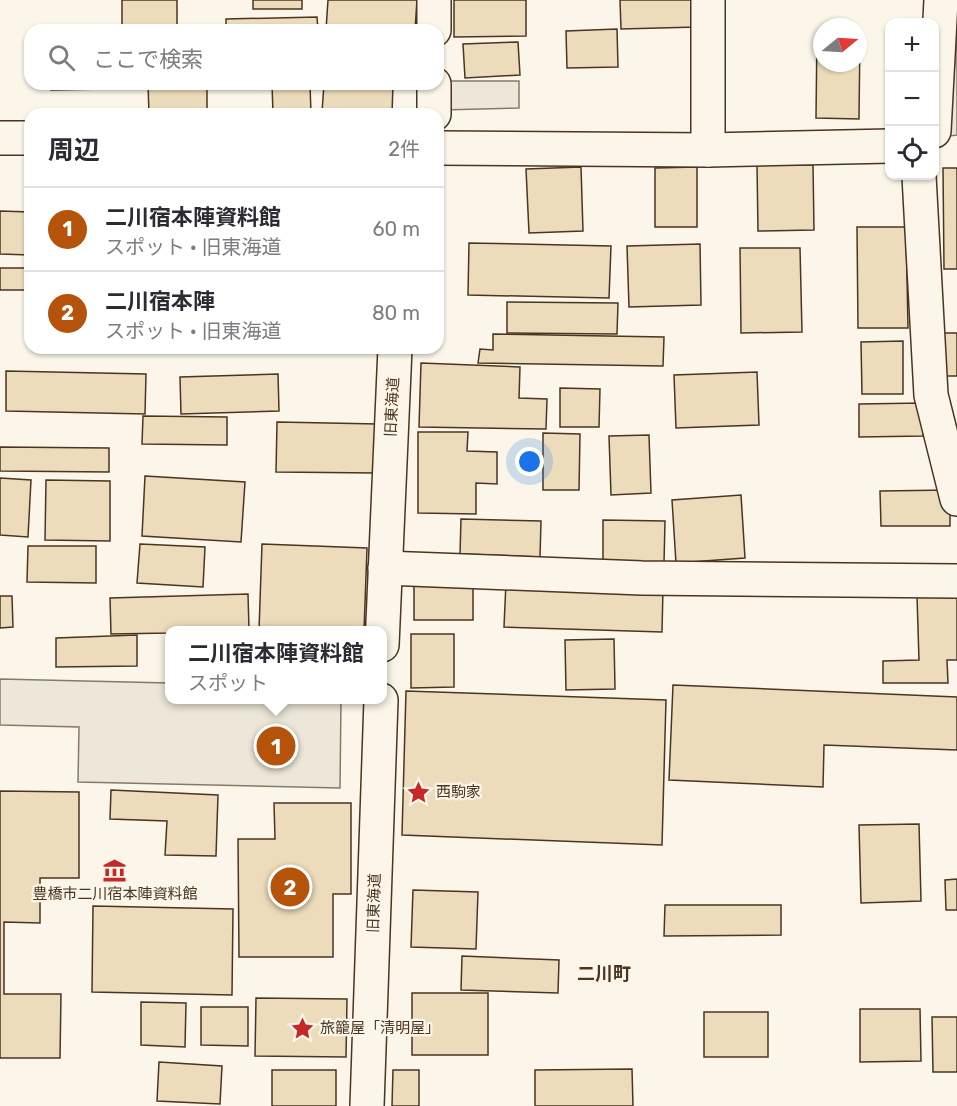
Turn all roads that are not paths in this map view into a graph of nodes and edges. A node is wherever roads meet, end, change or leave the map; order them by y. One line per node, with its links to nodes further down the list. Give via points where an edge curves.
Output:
1 (434, 0): 4 (street)
2 (708, 0): 14 (street)
3 (941, 0): 7 (street)
4 (434, 24)
5 (434, 90): 6 (street)
6 (434, 108)
7 (934, 126)
8 (0, 138): 9 (street)
9 (24, 138)
10 (957, 145): 12 (street)
11 (885, 146): 14 (street)
12 (939, 146)
13 (444, 148): 14 (street)
14 (708, 150)
15 (919, 180): 17 (street, via 931,395)
16 (395, 354): 18 (street, 旧東海道)
17 (957, 500)
18 (385, 568): 19 (street, via 642,578); 20 (street, 旧東海道)
19 (957, 581)
20 (383, 626)
21 (381, 704): 22 (street, 旧東海道)
22 (368, 1106)

